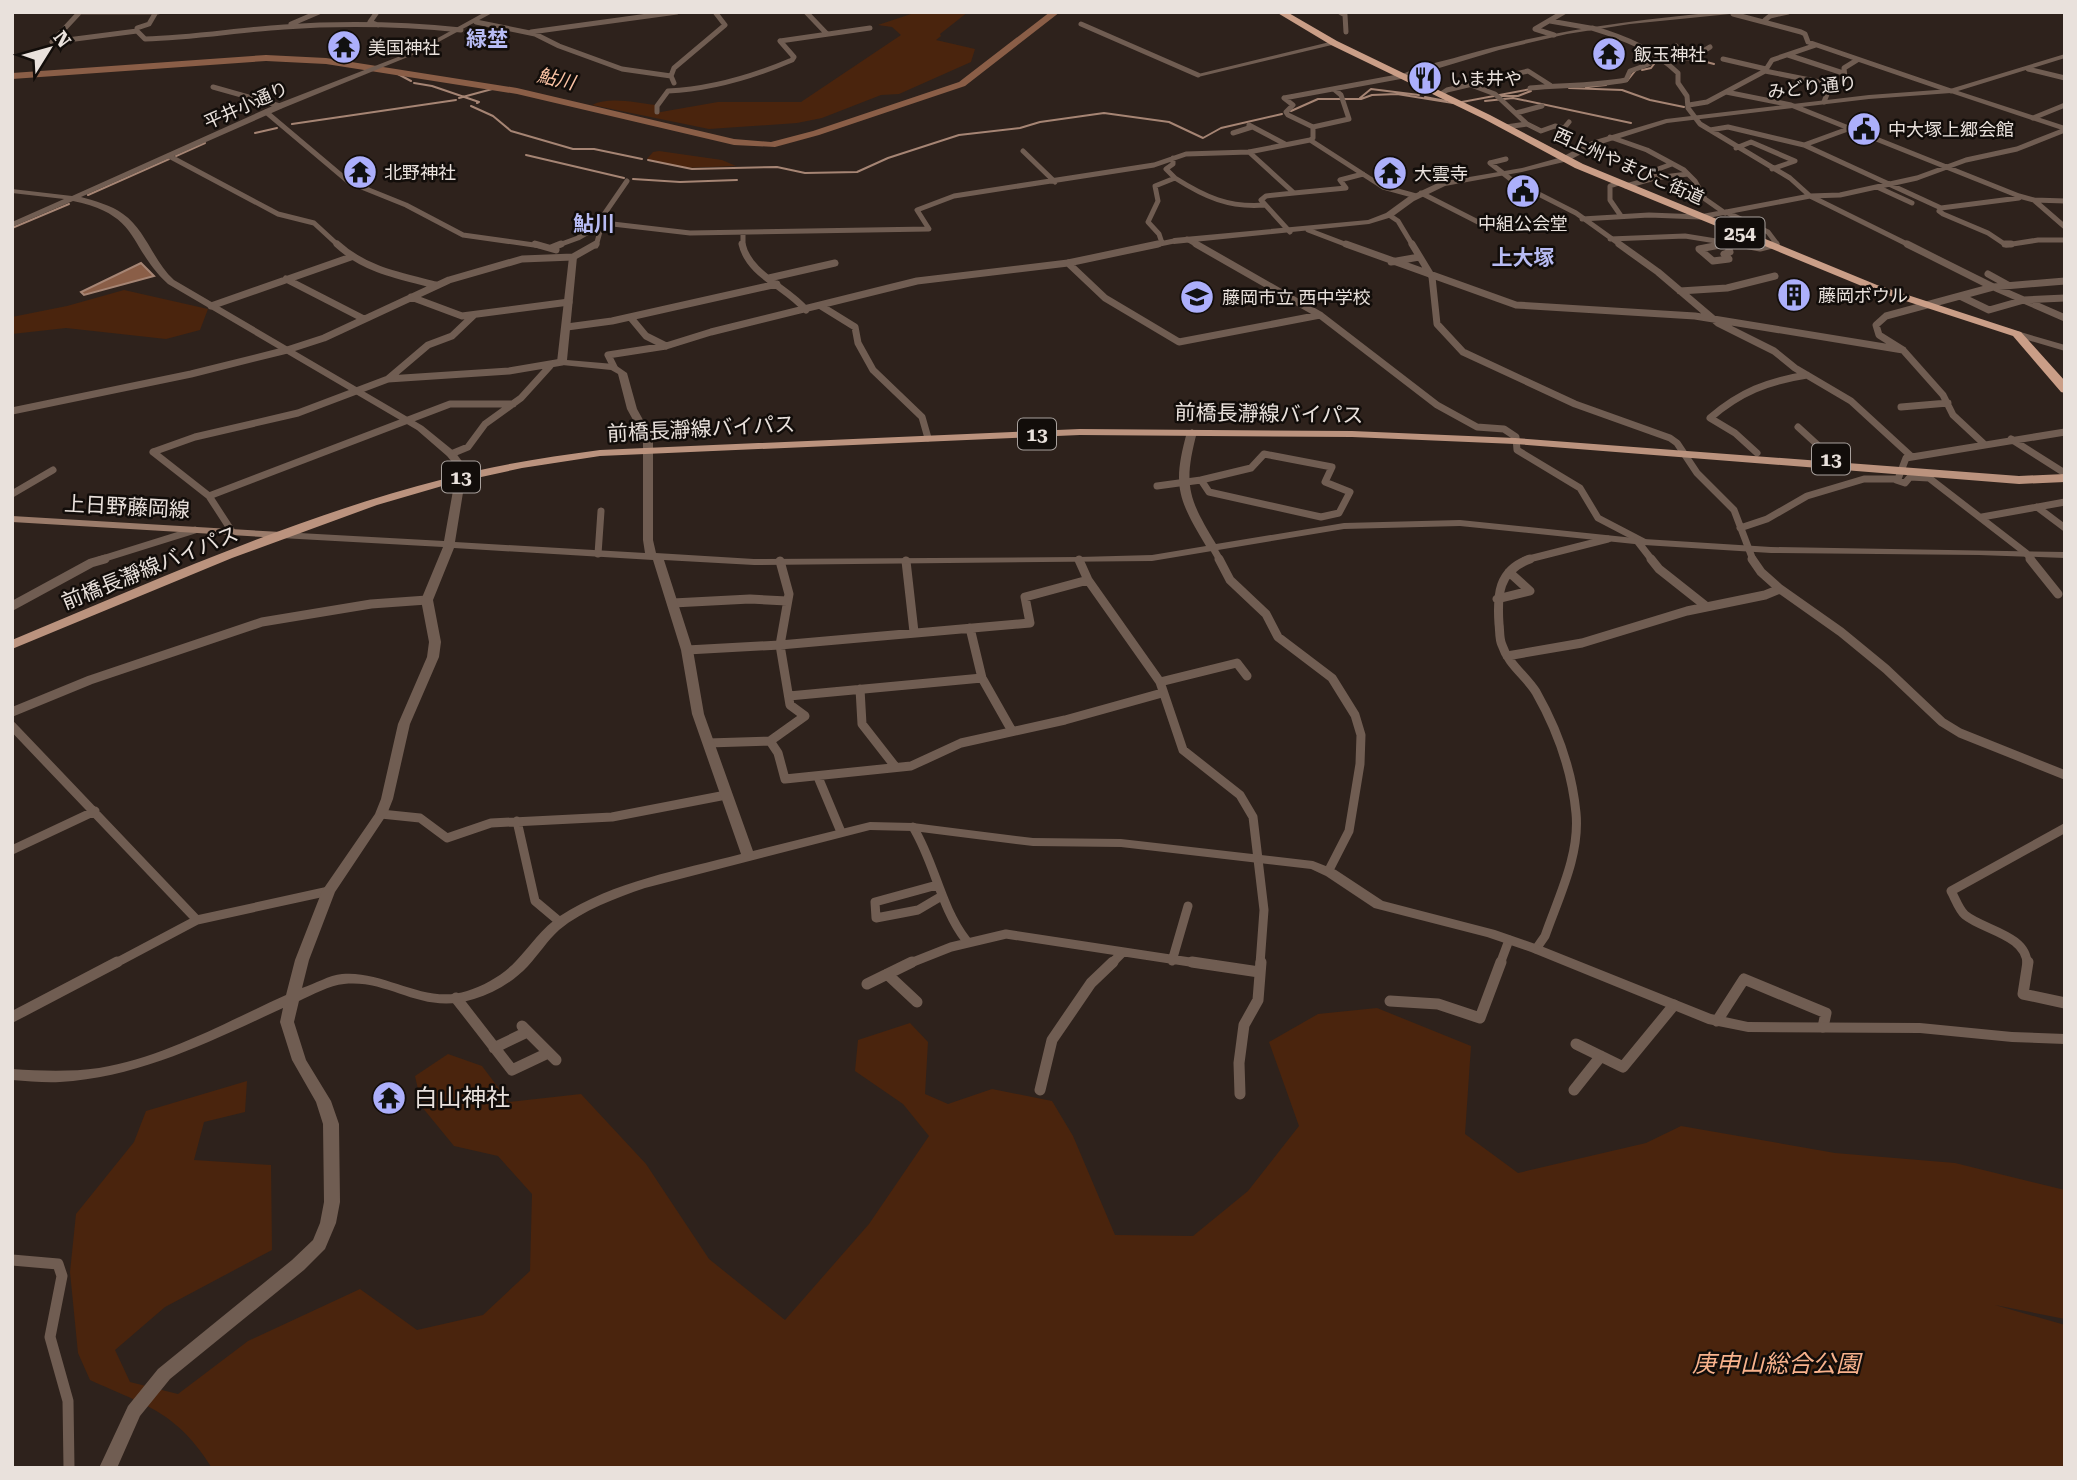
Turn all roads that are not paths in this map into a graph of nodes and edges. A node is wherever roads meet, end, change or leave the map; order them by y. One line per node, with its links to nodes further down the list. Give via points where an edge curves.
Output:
1 (157, 12): 13 (street); 24 (street)
2 (318, 12): 20 (street)
3 (377, 12): 19 (street, via 370,22)
4 (491, 12): 17 (street, 平井小通り)
5 (677, 12): 25 (street)
6 (715, 12): 42 (street, via 725,25 675,67)
7 (806, 12): 27 (street)
8 (1280, 12): 29 (highway, 西上州やまびこ街道 / 254)
9 (1340, 12): 26 (street, via 1345,15)
10 (1564, 12): 16 (street)
11 (1747, 12): 14 (street)
12 (1788, 12): 15 (street)
13 (77, 13): 24 (street, via 52,42)
14 (1733, 14): 15 (street); 22 (street)
15 (1765, 20): 30 (street, via 1803,33 1808,43)
16 (1550, 21): 22 (street); 28 (street, via 1535,29)
17 (477, 22): 23 (street, 平井小通り); 25 (street)
18 (1080, 24): 41 (street)
19 (380, 26): 20 (street); 23 (street)
20 (283, 27): 24 (street, via 189,38 145,39)
21 (870, 28): 27 (street)
22 (1591, 28): 28 (street); 33 (street)
23 (461, 30): 40 (street, 平井小通り)
24 (137, 31)
25 (529, 32): 42 (street, via 622,69)
26 (1346, 32)
27 (827, 34): 61 (street, via 780,41 794,59 748,79 701,90 668,91)
28 (1554, 35): 43 (street)
29 (1334, 43): 41 (street); 43 (highway, 西上州やまびこ街道 / 254)
30 (1816, 45): 32 (street); 36 (street)
31 (1710, 47): 33 (street, via 1692,58 1674,48)
32 (1788, 55): 38 (street, via 1772,60); 39 (street)
33 (1661, 56): 47 (street, via 1630,71 1626,80 1595,86); 56 (street, via 1678,73)
34 (2065, 56): 37 (street, みどり通り)
35 (1723, 59): 38 (street)
36 (1857, 60): 39 (street); 52 (street)
37 (2028, 69): 44 (street); 52 (street, みどり通り)
38 (1765, 70): 48 (street); 53 (street)
39 (1843, 73): 48 (street, via 1845,78)
40 (359, 75): 58 (street, 平井小通り)
41 (1198, 75)
42 (671, 76): 45 (street)
43 (1403, 76): 51 (street); 54 (highway, 西上州やまびこ街道 / 254)
44 (2065, 78)
45 (674, 83)
46 (1471, 85): 47 (street, via 1528,71); 54 (street); 63 (street, via 1495,94)
47 (1550, 85): 50 (street)
48 (1835, 85): 55 (street)
49 (213, 87): 58 (street)
50 (1530, 88)
51 (1335, 90): 68 (street, via 1341,94 1349,119); 68 (street, via 1284,98 1293,105 1288,115)
52 (1951, 91): 55 (street, みどり通り); 65 (street)
53 (1726, 92): 56 (street); 60 (street)
54 (1441, 94): 69 (highway, 西上州やまびこ街道 / 254)
55 (1824, 102): 60 (street, みどり通り)
56 (1689, 105): 64 (street)
57 (2065, 105): 65 (street)
58 (280, 106): 62 (street, 平井小通り)
59 (1542, 106): 63 (street)
60 (1791, 106): 64 (street, みどり通り); 70 (street)
61 (657, 112)
62 (266, 113): 85 (street, 平井小通り); 132 (street, via 353,184 463,235)
63 (1516, 113): 67 (street)
64 (1695, 116): 72 (street); 74 (street, みどり通り)
65 (2033, 118): 71 (street)
66 (1569, 122): 67 (street, via 1564,128 1541,131)
67 (1527, 124): 69 (street)
68 (1313, 127): 76 (street)
69 (1506, 127): 88 (highway, 西上州やまびこ街道 / 254)
70 (1848, 129): 80 (street); 90 (street)
71 (2065, 130): 90 (street)
72 (1710, 131): 75 (street, via 1728,127); 81 (street)
73 (1233, 133): 78 (street, via 1250,126)
74 (1611, 137): 88 (street, みどり通り); 89 (street, via 1647,149)
75 (1770, 137): 77 (street); 79 (street)
76 (1310, 140): 78 (street); 93 (street)
77 (1786, 141): 80 (street); 82 (street)
78 (1285, 144): 84 (street)
79 (1754, 144): 81 (street); 82 (street)
80 (1804, 145): 99 (street)
81 (1736, 148): 91 (street)
82 (1765, 148): 91 (street, via 1795,161)
83 (1023, 150): 98 (street)
84 (1249, 152): 86 (street); 103 (street)
85 (169, 156): 107 (street, 平井小通り); 134 (street, via 278,214 314,223)
86 (1173, 158): 95 (street, via 1166,169); 98 (street)
87 (1506, 159): 92 (street, via 1490,163)
88 (1565, 159): 92 (street, みどり通り); 100 (highway, 西上州やまびこ街道 / 254)
89 (1672, 164): 94 (street); 96 (street, via 1650,172)
90 (1947, 168): 99 (street); 106 (street)
91 (1772, 169): 105 (street)
92 (1503, 173): 104 (street, みどり通り, via 1456,179); 117 (street)
93 (1363, 174): 103 (street, via 1340,180 1346,188); 104 (street, via 1383,187)
94 (1688, 174): 96 (street); 113 (street, via 1705,198)
95 (1175, 178): 111 (street, via 1239,207); 129 (street, via 1154,188 1158,201 1148,222)
96 (1657, 178): 100 (street)
97 (627, 181): 119 (street, via 611,201)
98 (1055, 182): 124 (street, via 954,196 921,206 917,210 929,229)
99 (1892, 184): 101 (street); 112 (street)
100 (1623, 185): 115 (street, via 1611,186 1611,200); 116 (highway, 西上州やまびこ街道 / 254)
101 (1877, 187): 105 (street); 110 (street)
102 (12, 191): 107 (street)
103 (1294, 193): 111 (street, via 1266,196 1261,200)
104 (1418, 195): 114 (street, みどり通り); 118 (street)
105 (1810, 196): 113 (street); 149 (street)
106 (2024, 197): 108 (street); 112 (street)
107 (75, 199): 120 (street, 平井小通り); 156 (street, via 121,216 159,271)
108 (2034, 200): 109 (street); 121 (street)
109 (2065, 201)
110 (1912, 203)
111 (1265, 205): 123 (street)
112 (1941, 208): 127 (street, via 1943,214 2006,245)
113 (1726, 212): 116 (street); 131 (street, via 1769,232 1776,239)
114 (1389, 215): 122 (street, みどり通り); 136 (street, via 1398,221)
115 (1621, 216): 116 (street); 117 (street)
116 (1700, 217): 131 (highway, 西上州やまびこ街道 / 254)
117 (1582, 219): 126 (street)
118 (1478, 222)
119 (604, 223): 124 (street, via 679,233); 132 (street); 135 (street, via 596,246)
120 (12, 225)
121 (2065, 227)
122 (1308, 230): 123 (street, みどり通り); 137 (street)
123 (1290, 232): 125 (street, みどり通り)
124 (743, 233): 143 (street, via 741,246 747,263)
125 (1187, 239): 128 (street, みどり通り); 161 (street)
126 (1610, 239): 130 (street, via 1672,234); 150 (street)
127 (2065, 240)
128 (1174, 241): 129 (street)
129 (1162, 243): 139 (street)
130 (1727, 243): 130 (street, via 1730,252 1724,254 1729,259 1713,261 1699,249); 131 (street)
131 (1774, 247): 158 (highway, 西上州やまびこ街道 / 254)
132 (551, 248): 133 (street)
133 (562, 256): 135 (street); 147 (street, via 512,262)
134 (351, 257): 144 (street); 147 (street, via 376,269)
135 (573, 257): 155 (street)
136 (1419, 257): 137 (street); 142 (street)
137 (1391, 262): 142 (street)
138 (835, 263): 143 (street)
139 (1068, 263): 157 (street, via 917,281); 161 (street, via 1087,286 1179,342)
140 (1988, 274): 148 (street)
141 (1775, 276): 150 (street, via 1727,288)
142 (1432, 277): 163 (street, via 1516,305); 192 (street, via 1437,324 1463,352 1575,404 1665,435)
143 (769, 278): 146 (street)
144 (286, 279): 156 (street); 165 (street)
145 (2065, 281): 148 (street)
146 (777, 284): 159 (street); 162 (street)
147 (436, 285): 151 (street)
148 (2010, 286): 149 (street)
149 (1994, 287): 152 (street); 154 (street)
150 (1680, 291): 163 (street)
151 (411, 297): 160 (street, via 462,316); 165 (street)
152 (1962, 297): 154 (street, via 1989,310); 158 (street)
153 (2065, 298): 154 (street)
154 (2024, 300): 164 (street)
155 (569, 302): 160 (street); 166 (street)
156 (211, 306): 170 (street)
157 (821, 306): 159 (street); 187 (street, via 855,327 873,370 922,417)
158 (1928, 306): 167 (highway, 西上州やまびこ街道 / 254); 171 (street, via 1886,316 1875,326 1879,335)
159 (806, 310): 168 (street)
160 (474, 315): 176 (street, via 452,336 428,345)
161 (1320, 315): 188 (street, via 1437,405 1477,428 1504,429)
162 (631, 318): 166 (street); 168 (street, via 646,336)
163 (1713, 318): 171 (street); 175 (street)
164 (2065, 318)
165 (364, 319): 170 (street)
166 (567, 327): 172 (street)
167 (2017, 334): 169 (street); 177 (highway)
168 (666, 346): 174 (street, via 608,355)
169 (2065, 348)
170 (287, 350): 178 (street); 182 (street)
171 (1903, 350): 179 (street)
172 (562, 362): 173 (street); 174 (street)
173 (550, 366): 176 (street); 180 (street)
174 (614, 367): 191 (street, via 622,373 632,409 648,438)
175 (1807, 375): 193 (street, via 1770,380 1742,391 1710,418); 196 (street, via 1851,401)
176 (388, 379): 178 (street)
177 (2065, 389)
178 (354, 391): 183 (street); 204 (street, via 298,413 195,437 153,452)
179 (1948, 403): 181 (street); 190 (street)
180 (513, 404): 183 (street, via 450,404); 194 (street, via 485,424 468,447)
181 (1900, 407)
182 (12, 411)
183 (407, 421): 194 (street); 204 (street)
184 (1798, 427): 195 (street)
185 (1192, 432): 187 (main road, 前橋長瀞線バイパス / 13); 188 (main road, 前橋長瀞線バイパス / 13); 201 (street)
186 (2065, 432): 189 (street)
187 (928, 438): 191 (main road, 前橋長瀞線バイパス / 13)
188 (1516, 439): 192 (main road, 前橋長瀞線バイパス / 13); 220 (street, via 1517,450 1580,488 1598,518)
189 (2011, 439): 190 (street); 198 (street)
190 (1983, 443): 196 (street)
191 (648, 450): 199 (main road, 前橋長瀞線バイパス / 13, via 543,460); 227 (street, via 648,540)
192 (1682, 450): 193 (main road, 前橋長瀞線バイパス / 13); 196 (main road, 前橋長瀞線バイパス / 13); 215 (street, via 1697,473 1734,510)
193 (1757, 453): 195 (main road, 前橋長瀞線バイパス / 13)
194 (451, 454): 199 (street, via 461,465)
195 (1833, 459): 196 (main road, 前橋長瀞線バイパス / 13)
196 (1904, 468): 198 (main road, 前橋長瀞線バイパス / 13, via 2019,480); 211 (street, via 1905,482 1910,477 1928,478); 215 (street, via 1807,496 1767,519)
197 (53, 470): 203 (street)
198 (2064, 474)
199 (462, 476): 218 (main road, 前橋長瀞線バイパス / 13, via 349,508); 221 (street)
200 (1200, 480): 201 (street); 209 (street, via 1251,468 1264,454 1332,467 1325,482 1350,492); 210 (street, via 1209,492)
201 (1183, 482): 202 (street); 222 (street, via 1189,505)
202 (1157, 486)
203 (12, 494)
204 (209, 496): 217 (street)
205 (2061, 503): 206 (street); 207 (street)
206 (2037, 507): 211 (street); 213 (street)
207 (2065, 509)
208 (600, 511): 225 (street)
209 (1334, 514): 210 (street); 214 (street)
210 (1323, 517): 214 (street)
211 (1982, 517): 224 (street)
212 (12, 519): 216 (main road, 上日野藤岡線)
213 (2062, 524)
214 (1339, 527): 219 (street, via 1460,523); 222 (street)
215 (1740, 528): 223 (street)
216 (195, 530): 217 (main road, 上日野藤岡線); 239 (street, via 90,563)
217 (233, 533): 218 (main road, 上日野藤岡線)
218 (281, 535): 221 (street); 243 (main road, 前橋長瀞線バイパス / 13)
219 (1608, 539): 220 (street); 231 (street, via 1535,556)
220 (1641, 542): 223 (street); 240 (street, via 1659,569)
221 (449, 546): 225 (street); 236 (street)
222 (1213, 548): 228 (street, via 1153,558); 271 (street, via 1230,580 1266,614 1278,637 1332,678 1355,715 1361,735 1351,823)
223 (1747, 548): 224 (street); 233 (street, via 1761,572)
224 (2026, 553): 226 (street); 234 (street)
225 (598, 554): 227 (street)
226 (2065, 555)
227 (655, 557): 229 (street); 238 (street)
228 (1079, 560): 230 (street); 232 (street)
229 (780, 561): 230 (street); 237 (street)
230 (906, 561): 242 (street)
231 (1509, 572): 235 (street); 235 (street, via 1530,591)
232 (1088, 580): 241 (street, via 1025,597 1030,623); 249 (street)
233 (1780, 589): 240 (street); 259 (street, via 1877,661 1941,722)
234 (2058, 594)
235 (1497, 598): 246 (street, via 1501,644)
236 (427, 600): 253 (street, via 262,622 90,680); 263 (street, via 435,642 433,657 404,724)
237 (787, 601): 238 (street); 244 (street)
238 (673, 603): 245 (street)
239 (12, 606)
240 (1707, 607): 246 (street, via 1582,643)
241 (970, 628): 242 (street); 248 (street)
242 (914, 632): 244 (street)
243 (12, 645)
244 (780, 645): 245 (street); 252 (street)
245 (687, 650): 257 (street)
246 (1507, 656): 280 (street, via 1535,691 1569,766 1576,814 1576,846 1545,936)
247 (1247, 676): 249 (street, via 1237,663)
248 (982, 678): 250 (street); 255 (street)
249 (1160, 682): 251 (street)
250 (860, 689): 252 (street); 258 (street, via 862,724)
251 (1162, 694): 255 (street); 270 (street, via 1185,752 1243,799 1253,817)
252 (789, 696): 256 (street, via 790,705 803,719)
253 (12, 712)
254 (12, 726): 262 (street)
255 (1012, 731): 258 (street, via 961,743 911,765)
256 (770, 741): 257 (street); 260 (street, via 785,779)
257 (708, 743): 261 (street)
258 (894, 765): 260 (street)
259 (2065, 775)
260 (818, 777): 267 (street)
261 (726, 795): 264 (street, via 612,817); 269 (street)
262 (95, 811): 268 (street); 276 (street)
263 (381, 814): 264 (street, via 420,818 435,834 447,838 491,823); 273 (street)
264 (517, 821): 277 (street, via 535,901)
265 (913, 827): 267 (street, via 870,826); 270 (street); 272 (street)
266 (2065, 828): 290 (street, via 1951,891 1963,914 2025,951 2023,994)
267 (841, 832): 269 (street)
268 (12, 850)
269 (748, 856): 277 (street, via 641,884)
270 (1256, 859): 271 (street); 283 (street, via 1264,910)
271 (1329, 870): 279 (street, via 1379,905)
272 (937, 886): 274 (street); 274 (street, via 875,902 876,918 918,910)
273 (329, 891): 276 (street); 287 (street)
274 (940, 897): 278 (street)
275 (1188, 906): 282 (street)
276 (197, 920): 292 (street)
277 (560, 922): 286 (street, via 539,940 516,971 477,993)
278 (966, 940): 281 (street, via 1018,935); 284 (street)
279 (1509, 940): 280 (street); 288 (street, via 1480,1018 1438,1004)
280 (1536, 948): 291 (street)
281 (1123, 952): 282 (street); 300 (street, via 1091,983 1052,1040)
282 (1172, 961): 283 (street)
283 (1259, 972): 302 (street, via 1258,1000 1244,1025)
284 (887, 974): 285 (street); 289 (street)
285 (867, 984)
286 (456, 998): 287 (street, via 439,1000 359,977 340,979); 297 (street)
287 (291, 1000): 299 (street, via 149,1062 69,1077); 305 (street, via 287,1022 299,1060 331,1124 328,1223 319,1244 298,1265 164,1374 134,1411)
288 (1390, 1001)
289 (917, 1002)
290 (2065, 1003)
291 (1674, 1005): 293 (street); 298 (street, via 1623,1067)
292 (12, 1017)
293 (1717, 1021): 294 (street, via 1748,1027); 294 (street, via 1744,979 1826,1013)
294 (1823, 1027): 295 (street, via 1920,1028)
295 (2065, 1039)
296 (1576, 1044): 298 (street)
297 (494, 1048): 297 (street, via 525,1029 552,1057 512,1070)
298 (1601, 1056): 301 (street)
299 (12, 1073)
300 (1040, 1090)
301 (1574, 1090)
302 (1240, 1094)
303 (12, 1260): 304 (street, via 58,1264 62,1276 50,1337 68,1401)
304 (69, 1468)
305 (108, 1468)

